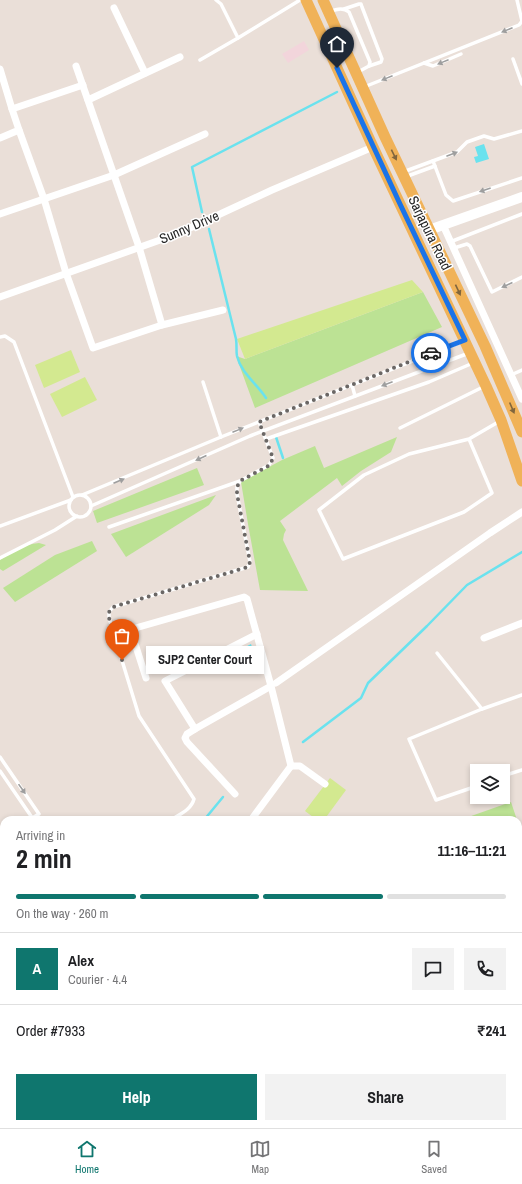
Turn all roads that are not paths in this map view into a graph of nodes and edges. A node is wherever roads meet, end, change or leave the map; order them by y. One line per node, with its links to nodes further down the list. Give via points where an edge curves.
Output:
1 (216, 0): 8 (lane)
2 (300, 0): 8 (lane)
3 (306, 0): 28 (main road, Sarjapura Road)
4 (517, 0): 13 (lane, one-way to 13, via 522,21 519,24)
5 (326, 3): 7 (lane, via 336,9); 18 (main road, Sarjapura Road)
6 (114, 8): 17 (street)
7 (344, 9): 15 (lane, via 351,15 370,62); 15 (lane, via 361,4 382,59 381,62)
8 (238, 38): 12 (lane)
9 (461, 54): 13 (lane, one-way to 13, via 433,66)
10 (180, 57): 17 (street)
11 (513, 59): 19 (lane)
12 (200, 60)
13 (424, 64): 21 (lane, one-way to 21)
14 (76, 66): 20 (street)
15 (369, 66): 18 (lane)
16 (0, 69): 23 (street)
17 (145, 73): 22 (street)
18 (356, 74): 21 (main road, Sarjapura Road)
19 (522, 84)
20 (83, 85): 22 (street); 23 (street)
21 (362, 88): 31 (main road, Sarjapura Road, one-way to 31)
22 (88, 100): 32 (street)
23 (12, 109): 24 (street)
24 (19, 130): 27 (street); 35 (street)
25 (522, 130): 29 (lane, one-way to 25, via 457,152 467,142 484,136 494,139)
26 (205, 134): 32 (street)
27 (0, 138)
28 (373, 147): 41 (street, Sunny Drive, via 177,234); 49 (main road, Sarjapura Road)
29 (433, 161): 30 (lane); 31 (lane)
30 (435, 166): 31 (lane); 33 (lane, one-way to 30, via 453,201 446,195)
31 (403, 174): 39 (main road, Sarjapura Road)
32 (114, 175): 35 (street); 41 (street)
33 (522, 178)
34 (522, 197): 38 (street)
35 (44, 199): 36 (street); 42 (street)
36 (0, 214)
37 (522, 214): 40 (lane)
38 (443, 225): 39 (street); 40 (street)
39 (429, 230): 47 (main road, Sarjapura Road, one-way to 47)
40 (452, 245): 43 (lane, one-way to 40, via 492,292 470,246); 53 (street)
41 (139, 247): 42 (street, Sunny Drive); 46 (street)
42 (66, 273): 44 (street, Sunny Drive); 46 (street, via 93,348)
43 (522, 277)
44 (0, 297)
45 (223, 310): 46 (street)
46 (162, 325)
47 (480, 335): 49 (main road); 50 (main road, Sarjapura Road)
48 (0, 338): 70 (lane, via 5,336 14,342)
49 (465, 340): 51 (main road, Sarjapura Road); 55 (lane)
50 (485, 346): 51 (main road); 63 (main road, Sarjapura Road, one-way to 63)
51 (473, 357): 56 (main road, Sarjapura Road); 57 (lane, one-way to 57); 65 (lane, via 429,382)
52 (522, 370): 53 (lane)
53 (511, 375): 58 (street)
54 (203, 382): 64 (lane)
55 (352, 385): 57 (lane); 60 (lane)
56 (486, 386): 59 (main road, Sarjapura Road); 61 (lane)
57 (355, 396): 62 (lane)
58 (522, 399)
59 (501, 420): 66 (lane); 68 (main road, Sarjapura Road)
60 (259, 422): 62 (lane); 64 (lane, one-way to 60)
61 (400, 428)
62 (262, 432): 65 (lane); 71 (lane, one-way to 71)
63 (522, 432)
64 (221, 437): 69 (lane, one-way to 64)
65 (266, 439): 67 (lane, via 273,458 270,465)
66 (469, 439): 66 (lane, via 492,493 464,512 343,559 319,510 364,475 409,454)
67 (240, 481): 75 (lane); 96 (lane, via 237,494 250,566 113,607 109,612 139,716 194,799 193,804)
68 (522, 481)
69 (82, 495): 70 (lane); 71 (lane, via 89,499)
70 (72, 499): 73 (lane, via 69,506); 74 (lane)
71 (91, 506): 73 (lane, via 85,515)
72 (522, 512): 82 (street)
73 (77, 516): 76 (lane)
74 (0, 526)
75 (109, 527)
76 (0, 558)
77 (522, 623): 79 (street)
78 (257, 634): 81 (street, via 248,601 244,597 136,627 131,631); 82 (street); 85 (street, via 166,680)
79 (484, 638)
80 (437, 653): 84 (lane)
81 (146, 678)
82 (274, 684): 85 (street); 87 (street)
83 (522, 695): 84 (lane)
84 (482, 709): 92 (lane, via 409,739 436,800)
85 (195, 729): 93 (street, via 187,734 187,742)
86 (0, 757): 95 (lane, one-way to 95, via 39,814)
87 (291, 766): 91 (street, via 300,766); 97 (street)
88 (522, 770): 90 (lane)
89 (0, 771): 94 (lane)
90 (510, 774)
91 (325, 784)
92 (470, 788)
93 (235, 794)
94 (31, 816)
95 (37, 816)
96 (177, 816)
97 (254, 816)

